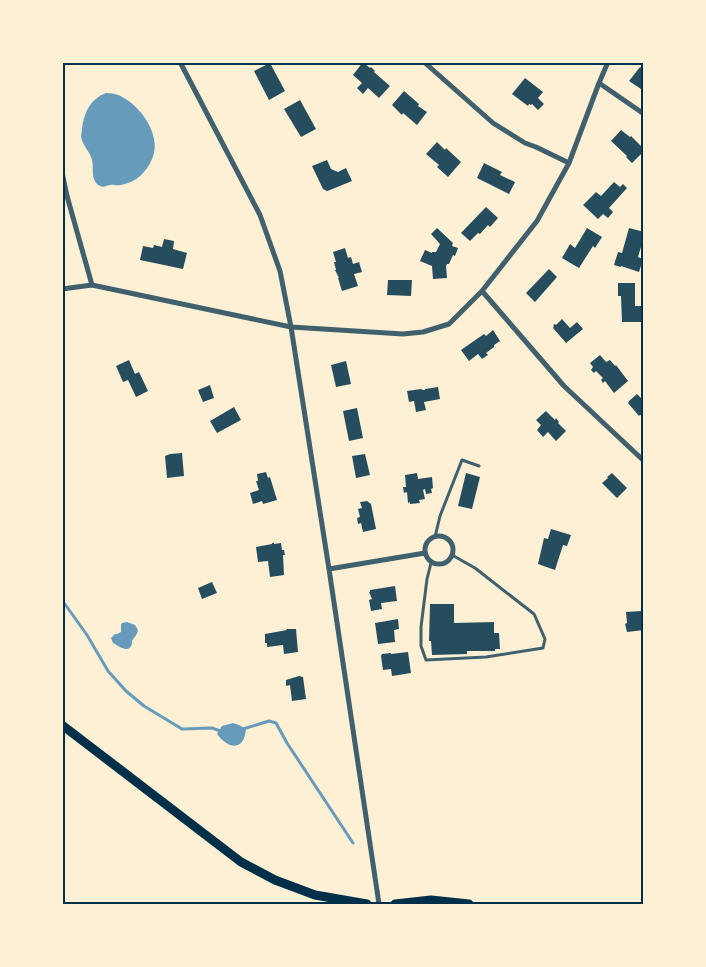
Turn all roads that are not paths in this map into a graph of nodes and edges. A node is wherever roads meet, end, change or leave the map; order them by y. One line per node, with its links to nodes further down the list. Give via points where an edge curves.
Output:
1 (180, 62): 11 (street, via 260,216 280,271)
2 (424, 62): 6 (street, via 492,123 524,143)
3 (608, 62): 4 (street)
4 (599, 83): 5 (street); 6 (street)
5 (644, 114)
6 (569, 163): 10 (street, via 537,220)
7 (62, 172): 8 (street)
8 (92, 285): 9 (street); 11 (street)
9 (62, 289)
10 (482, 291): 11 (street, via 449,324 423,332 403,334); 12 (street, via 564,386)
11 (291, 327): 18 (street)
12 (644, 461)
13 (479, 466): 14 (lane, via 462,460 440,516)
14 (436, 537): 15 (street, via 428,541); 16 (street, via 446,538 453,551)
15 (425, 554): 17 (street); 18 (street)
16 (452, 556): 17 (street, via 445,563); 17 (lane, via 475,568 534,614 545,639 544,648 486,657 426,660 421,646 421,627)
17 (431, 562)
18 (329, 569): 21 (street)
19 (62, 725): 20 (main road, via 241,862 275,880 315,895)
20 (367, 904)
21 (379, 904)
22 (395, 904): 23 (main road, via 431,900)
23 (469, 904)

